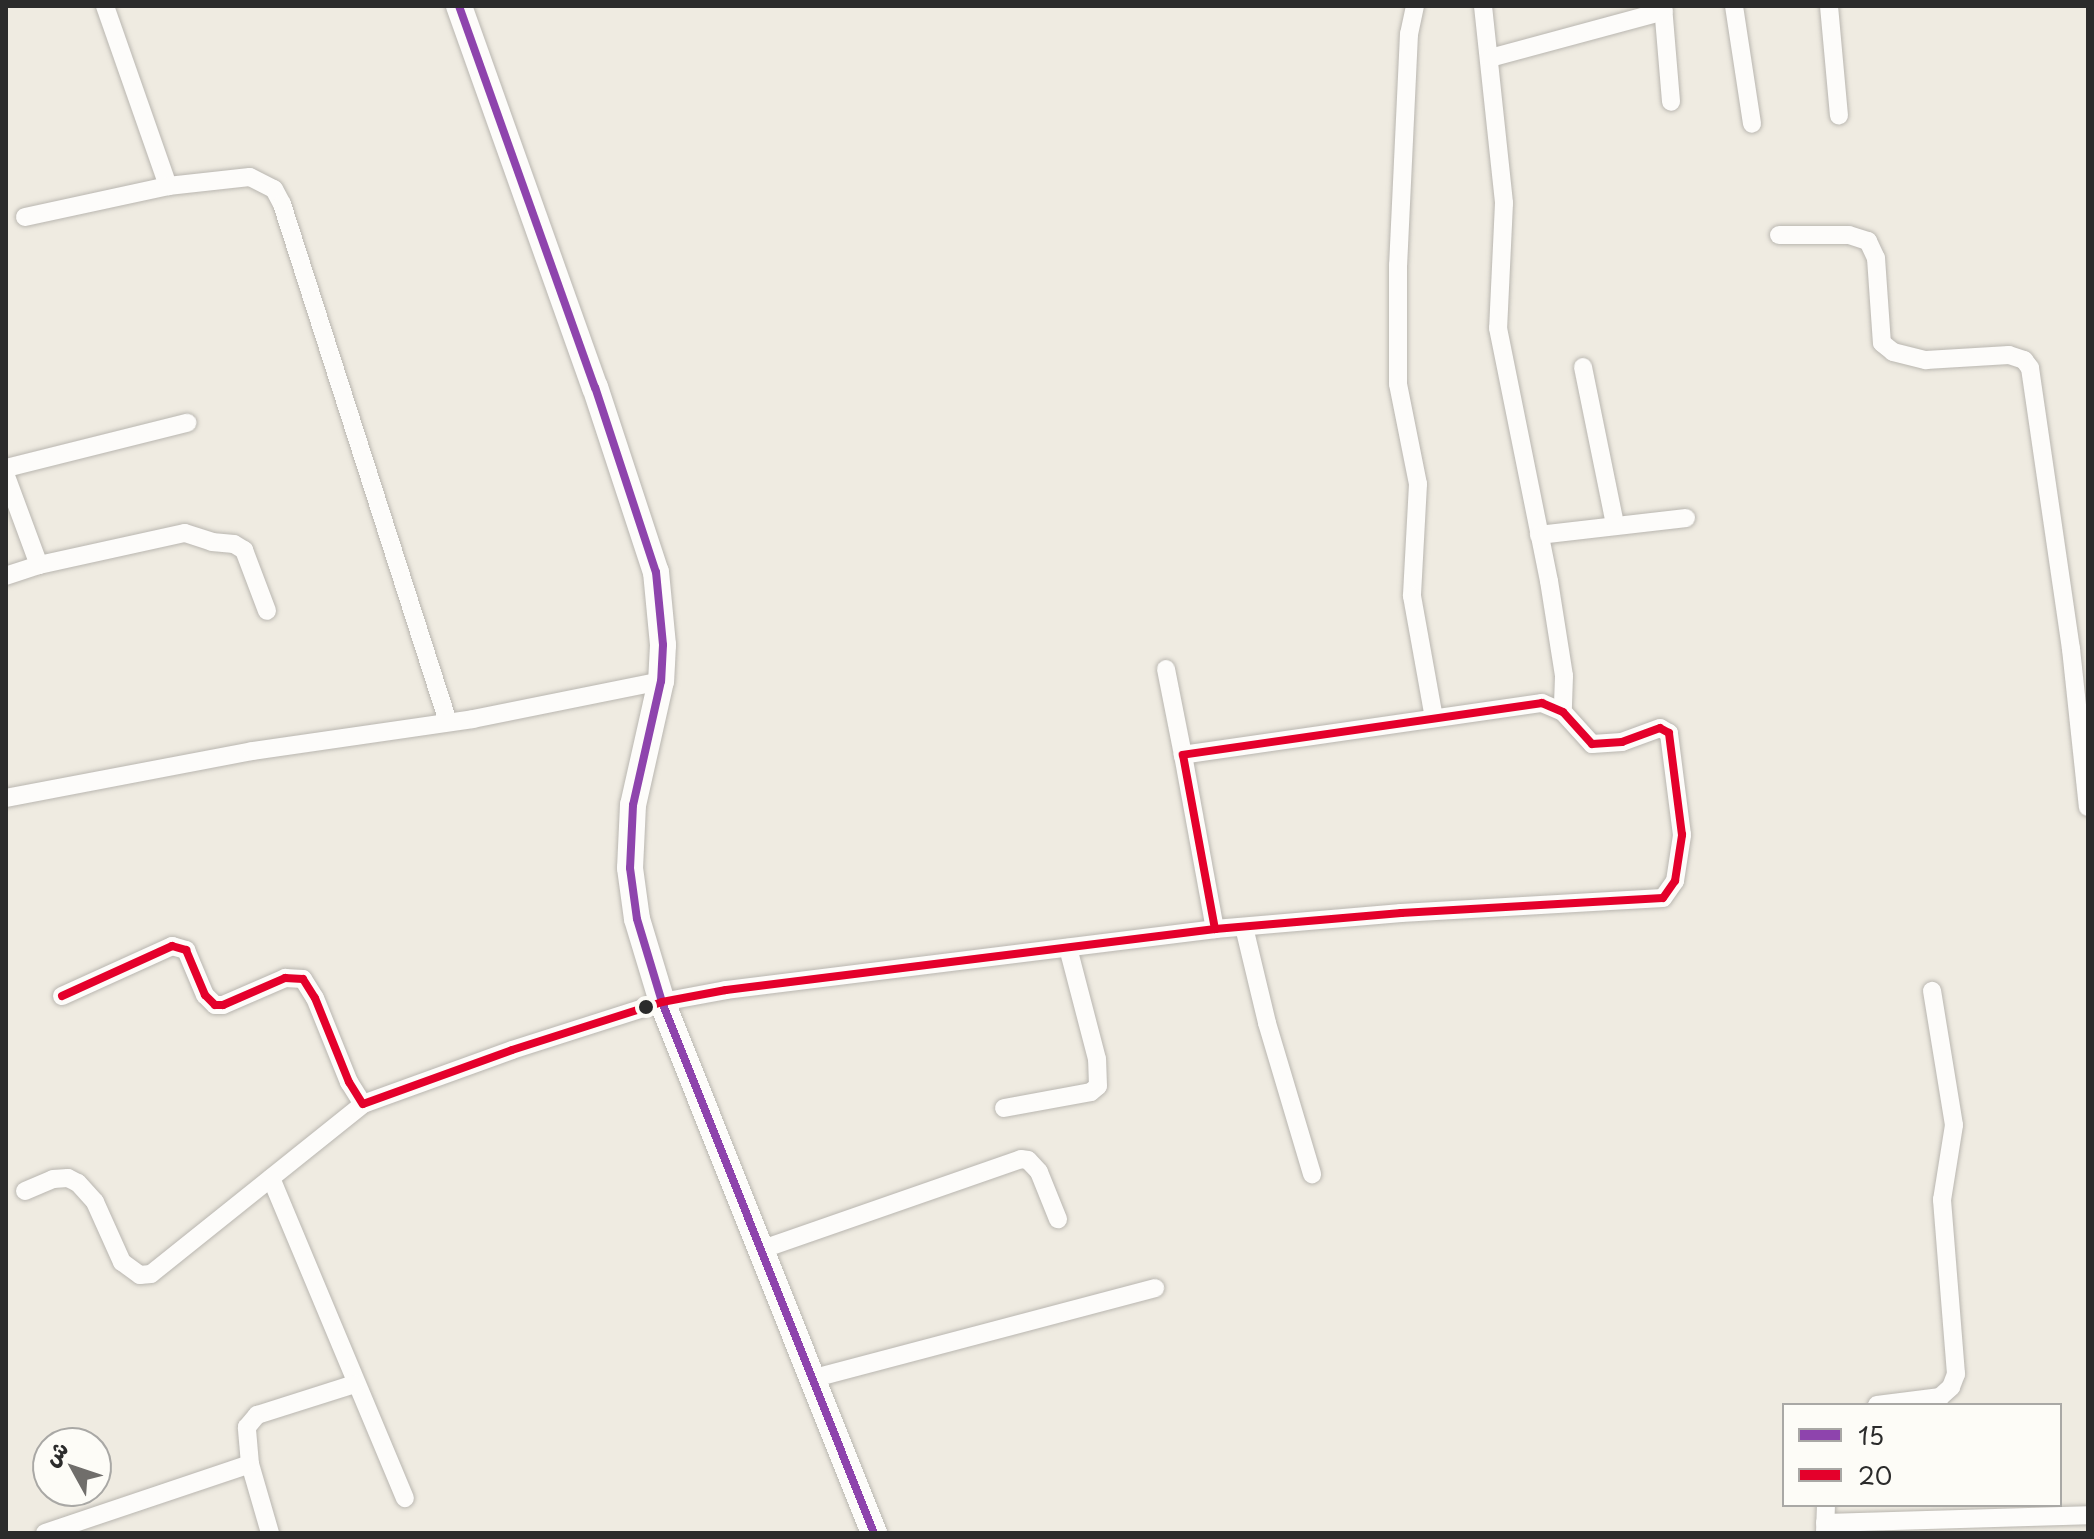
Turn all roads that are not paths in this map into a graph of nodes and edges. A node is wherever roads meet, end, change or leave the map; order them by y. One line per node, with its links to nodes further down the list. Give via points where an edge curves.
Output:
1 (105, 6): 12 (street)
2 (459, 6): 26 (main road, via 656,572 662,614)
3 (1415, 6): 28 (street, via 1409,34 1398,252 1398,384 1418,484 1412,596)
4 (1483, 6): 8 (street)
5 (1734, 6): 11 (street)
6 (1829, 6): 10 (street)
7 (1664, 9): 8 (street); 9 (street)
8 (1490, 58): 21 (street, via 1504,203 1498,328)
9 (1671, 102)
10 (1839, 116)
11 (1752, 124)
12 (168, 186): 13 (street); 29 (street, via 250,177 263,180 278,196)
13 (25, 217)
14 (1779, 235): 32 (street, via 1849,235 1868,241 1876,258 1882,343 1893,352 1926,360 2009,355 2030,368)
15 (1583, 367): 20 (street)
16 (187, 423): 17 (street)
17 (6, 468)
18 (6, 476): 22 (street)
19 (1686, 518): 20 (street)
20 (1615, 524): 21 (street)
21 (1539, 535): 27 (street, via 1559,636)
22 (39, 565): 23 (street); 24 (street, via 185,533 244,550)
23 (6, 576)
24 (267, 611)
25 (1166, 669): 30 (street)
26 (661, 681): 29 (street); 38 (main road, via 633,805 630,868 637,919)
27 (1563, 712): 28 (street, via 1542,703); 33 (street, via 1592,744 1622,742 1660,728 1669,733 1682,835 1675,881 1663,898)
28 (1434, 718): 30 (street)
29 (448, 722): 31 (street, via 252,751)
30 (1183, 755): 34 (street)
31 (6, 798)
32 (2088, 807)
33 (1244, 927): 34 (street); 41 (street)
34 (1215, 929): 35 (street)
35 (1068, 948): 38 (street); 40 (street, via 1097,1059 1098,1086 1091,1092)
36 (1932, 991): 49 (street, via 1954,1125 1942,1200 1956,1374 1940,1397)
37 (62, 996): 39 (street, via 172,946 186,950 205,995 215,1005 285,978 303,979)
38 (662, 1002): 39 (street); 45 (main road)
39 (363, 1104): 42 (street)
40 (1004, 1108)
41 (1312, 1174)
42 (271, 1178): 43 (street, via 160,1268 140,1275 122,1262 95,1202 78,1183 53,1179); 48 (street)
43 (25, 1191)
44 (1058, 1219): 45 (street, via 1039,1172 1021,1159)
45 (760, 1250): 47 (main road)
46 (1155, 1288): 47 (street)
47 (811, 1379): 56 (main road)
48 (355, 1384): 50 (street, via 257,1415 247,1427); 51 (street)
49 (1893, 1403)
50 (250, 1464): 54 (street); 55 (street)
51 (405, 1498)
52 (2088, 1515): 53 (street)
53 (1826, 1520)
54 (45, 1533)
55 (270, 1533)
56 (874, 1533)

